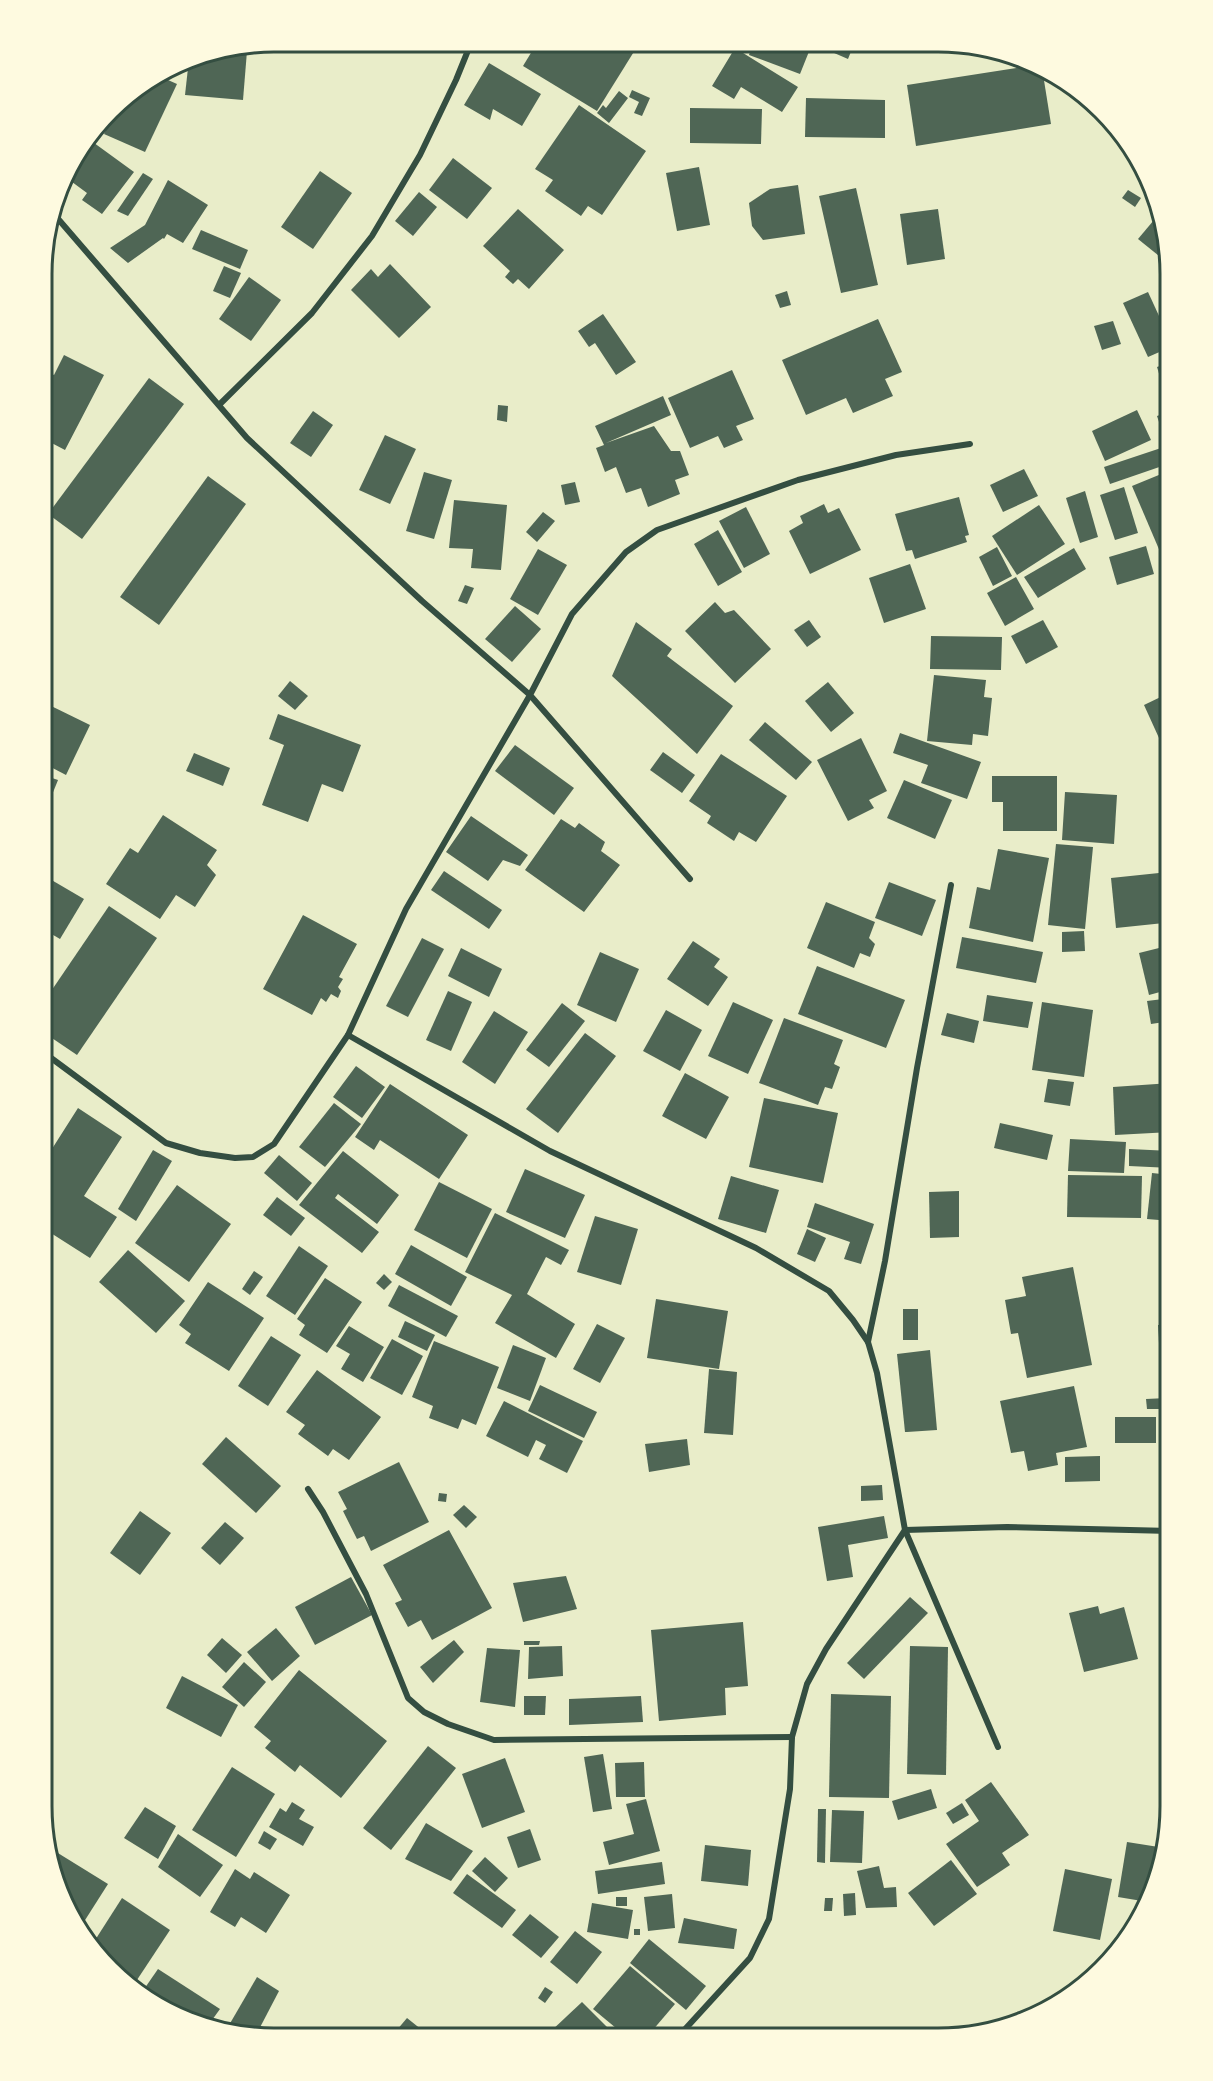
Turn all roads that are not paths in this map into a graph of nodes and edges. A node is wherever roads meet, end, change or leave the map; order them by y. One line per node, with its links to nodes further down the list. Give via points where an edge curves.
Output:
1 (467, 52): 3 (street, via 420,154 372,236 312,313)
2 (59, 220): 3 (street)
3 (219, 405): 5 (street, via 247,438 422,601)
4 (970, 444): 5 (street, via 896,455 798,480 657,530 626,552 572,614)
5 (530, 695): 6 (street); 8 (street, via 406,909)
6 (690, 879)
7 (951, 885): 10 (street)
8 (348, 1035): 9 (street, via 274,1144 253,1157 200,1153 166,1143); 10 (street, via 550,1151 756,1248 829,1291)
9 (52, 1059)
10 (868, 1342): 12 (street)
11 (308, 1489): 14 (street, via 366,1594 408,1698 424,1712 494,1740)
12 (905, 1530): 13 (street, via 1007,1527); 14 (street, via 826,1649 807,1684); 15 (street)
13 (1160, 1531)
14 (792, 1737): 16 (street, via 790,1789 769,1919 750,1958)
15 (998, 1747)
16 (686, 2028)

